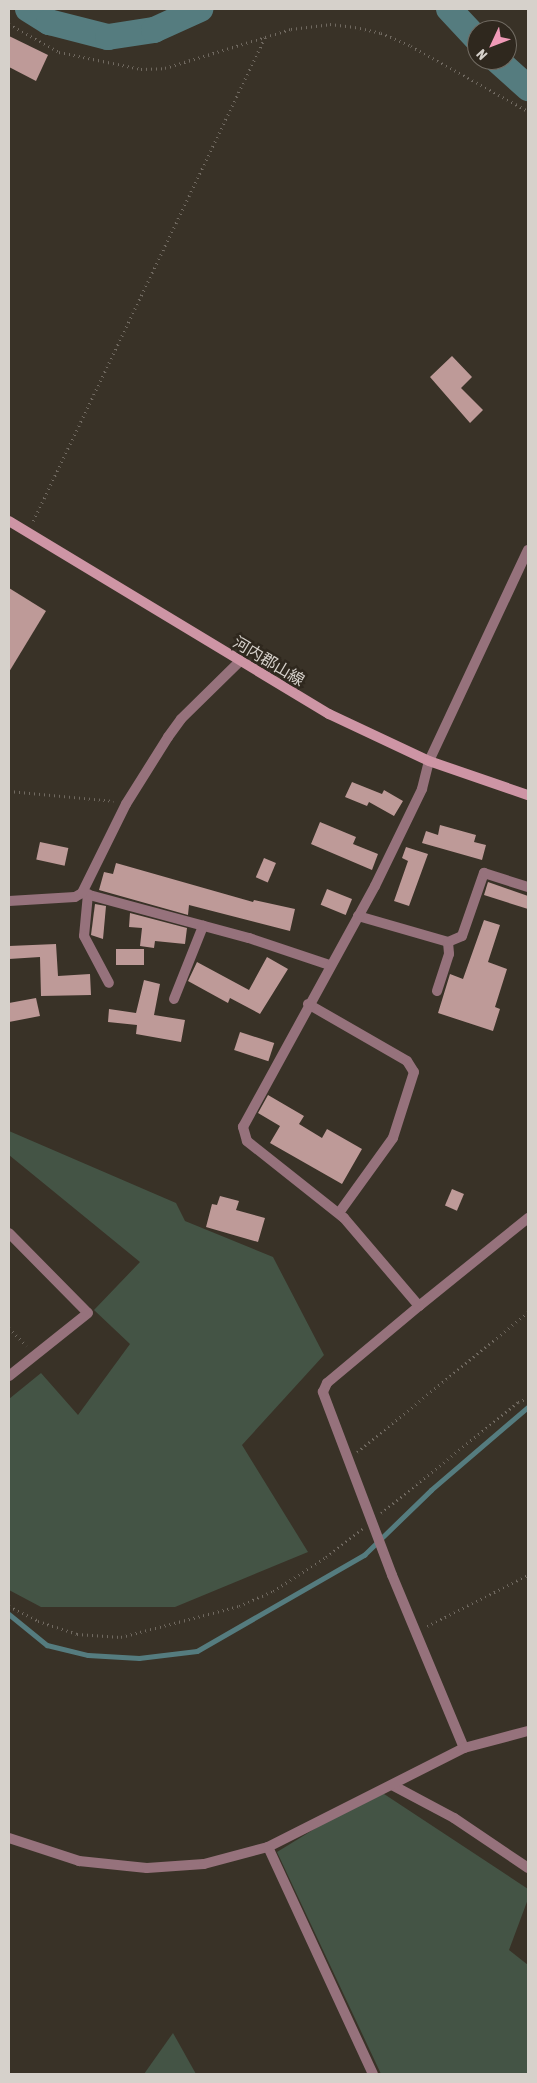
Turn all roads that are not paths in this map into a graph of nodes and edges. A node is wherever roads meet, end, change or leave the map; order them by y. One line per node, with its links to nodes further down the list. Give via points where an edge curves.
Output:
1 (9, 521): 3 (main road, 河内郡山線)
2 (528, 550): 4 (street)
3 (240, 661): 4 (main road, 河内郡山線, via 329,714); 7 (street, via 181,719 126,804)
4 (429, 762): 5 (main road, 河内郡山線); 9 (street, via 422,789)
5 (528, 795)
6 (528, 887): 11 (street, via 484,873 462,936)
7 (85, 894): 8 (street); 10 (street); 13 (street, via 84,936)
8 (9, 901)
9 (358, 916): 11 (street); 12 (street)
10 (203, 926): 12 (street); 15 (street)
11 (448, 942): 14 (street, via 449,954)
12 (330, 965): 16 (street)
13 (109, 983)
14 (437, 991)
15 (174, 999)
16 (308, 1004): 17 (street, via 248,1115 243,1132 248,1141); 17 (street, via 400,1056 414,1072 393,1138)
17 (339, 1213): 20 (street)
18 (528, 1218): 20 (street)
19 (9, 1233): 21 (street, via 88,1313)
20 (419, 1306): 23 (street, via 324,1386 323,1392 371,1521)
21 (9, 1376)
22 (528, 1731): 23 (street)
23 (464, 1748): 24 (street)
24 (392, 1785): 26 (street); 27 (street, via 454,1818)
25 (9, 1838): 26 (street, via 79,1861 147,1868 204,1864)
26 (268, 1846): 28 (street)
27 (528, 1868)
28 (373, 2074)

